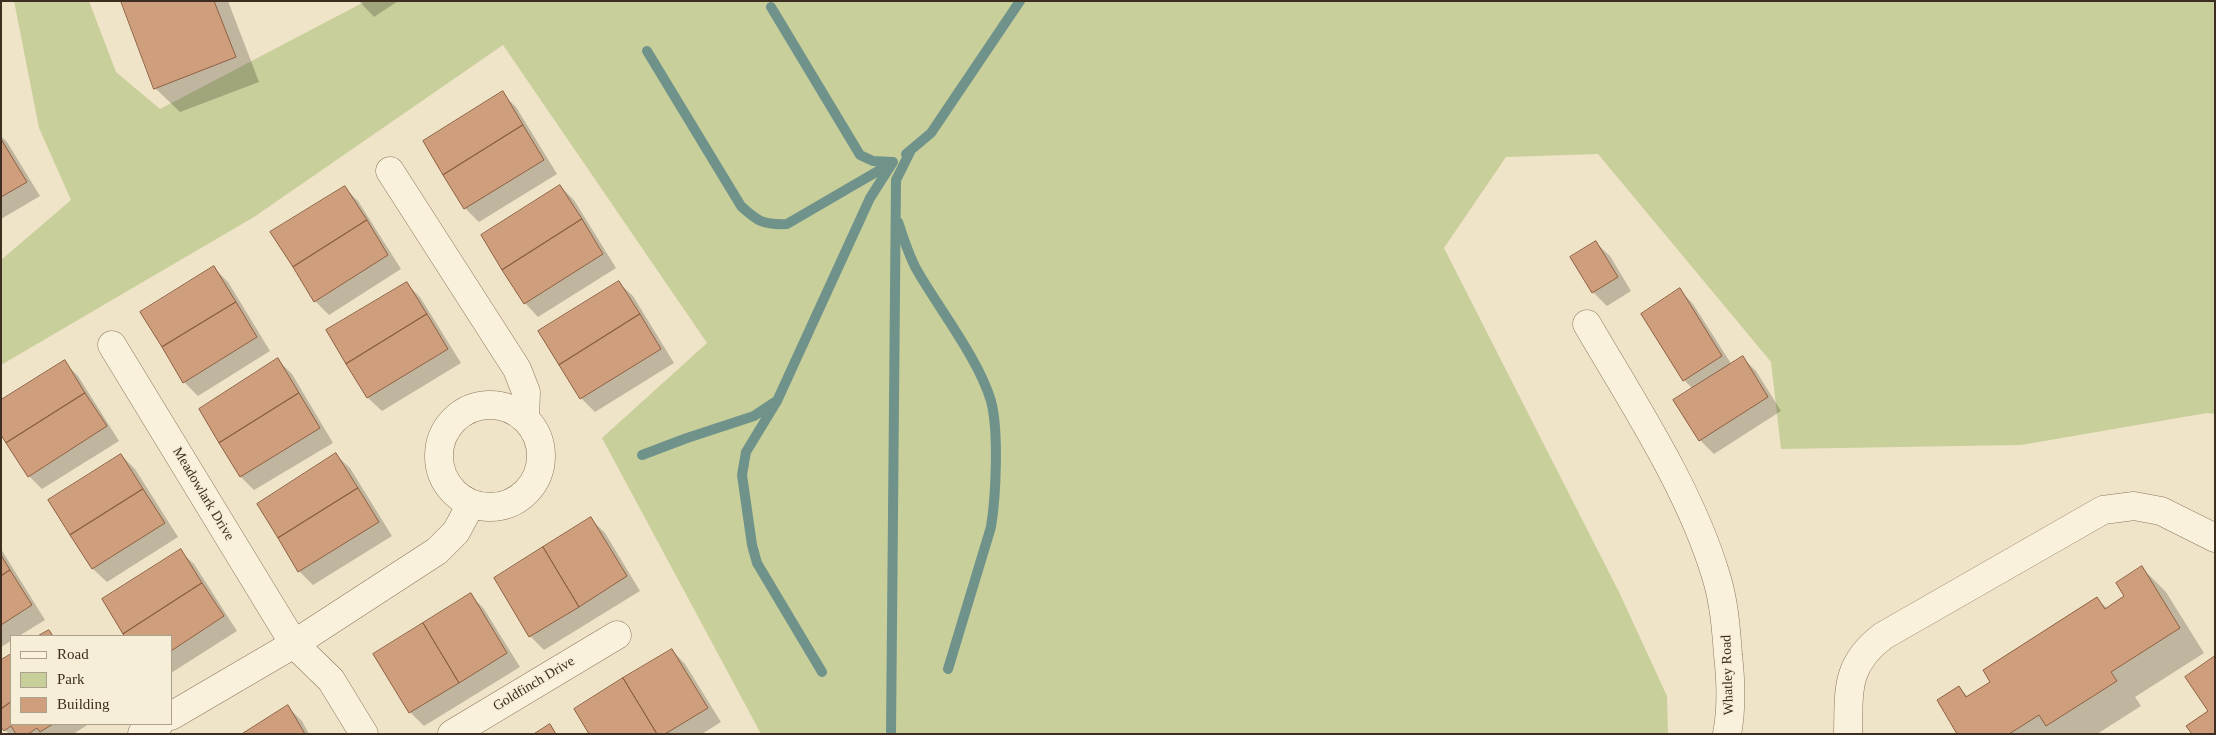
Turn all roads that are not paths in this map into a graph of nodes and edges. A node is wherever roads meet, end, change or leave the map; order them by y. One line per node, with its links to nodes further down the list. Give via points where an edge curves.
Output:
1 (390, 171): 4 (street, via 517,369 526,392)
2 (1587, 324): 14 (street, Whatley Road, via 1686,497 1717,577 1725,617 1730,675)
3 (112, 345): 8 (street, Meadowlark Drive)
4 (525, 418): 5 (street, via 536,432 541,449 540,467 534,484 522,497 506,506 489,508); 5 (street, via 510,409 493,405 477,407 451,424 442,438 439,454 447,484)
5 (471, 504): 8 (street, via 456,532 437,551)
6 (2215, 538): 15 (street, via 2162,511 2134,506 2104,510 1870,646 1857,662 1850,683)
7 (617, 635): 13 (street, Goldfinch Drive)
8 (294, 644): 9 (street); 12 (street, via 331,680)
9 (172, 715)
10 (157, 725): 11 (street)
11 (142, 734)
12 (364, 734)
13 (452, 734)
14 (1727, 734)
15 (1848, 734)

